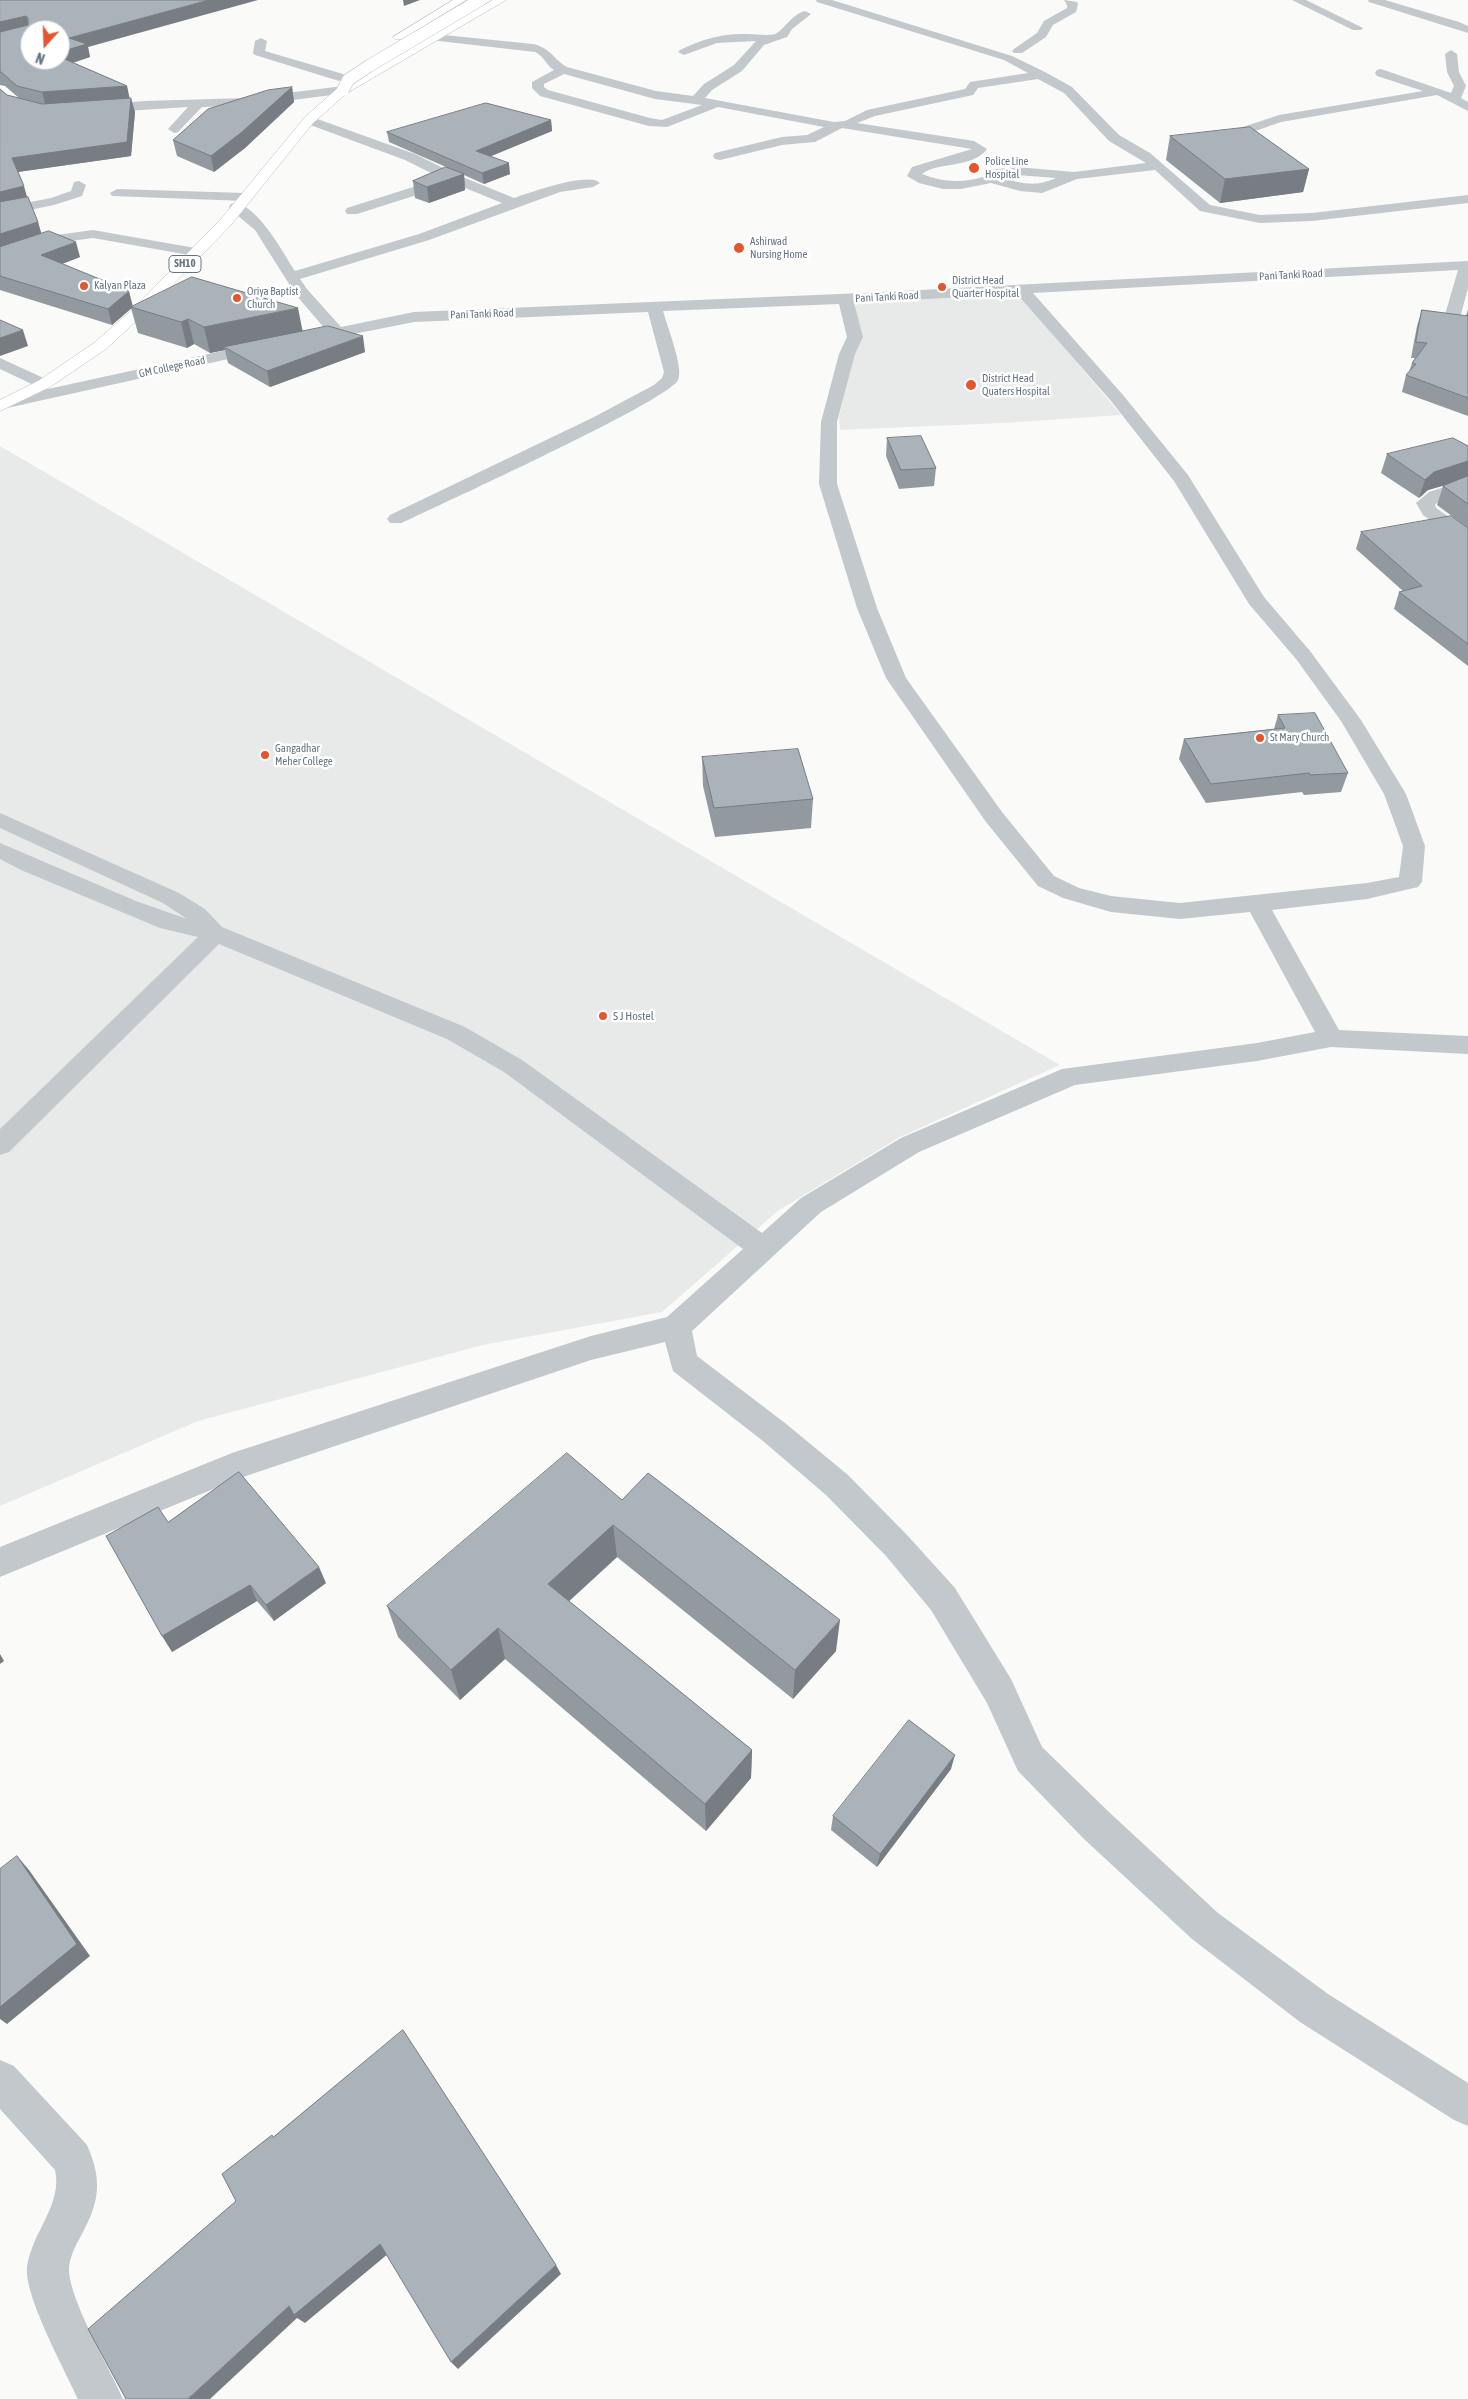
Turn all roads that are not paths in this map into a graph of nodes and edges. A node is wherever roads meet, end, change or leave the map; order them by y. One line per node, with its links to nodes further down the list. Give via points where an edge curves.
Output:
1 (461, 0): 13 (main road, SH10)
2 (480, 0): 24 (main road, bridge)
3 (501, 0): 14 (main road)
4 (821, 0): 10 (street)
5 (1068, 0): 20 (street, via 1073,4 1072,10 1048,23 1042,35)
6 (1297, 0): 11 (street)
7 (1373, 0): 12 (street)
8 (880, 5): 10 (street, via 864,10)
9 (805, 14): 15 (street, via 783,34)
10 (863, 14): 20 (street)
11 (1357, 28)
12 (1468, 30)
13 (404, 34): 14 (street); 24 (main road, SH10)
14 (435, 38): 21 (street, via 544,50 550,62); 24 (main road)
15 (773, 38): 18 (street, via 742,36 713,39); 27 (street, via 760,44 738,68 708,87)
16 (261, 41): 24 (street, via 259,53)
17 (1006, 44): 20 (street)
18 (684, 52)
19 (1451, 54): 26 (street, via 1453,72 1460,86)
20 (1018, 57): 23 (street)
21 (563, 70): 27 (street, via 656,95); 28 (street, via 538,82 538,88 544,93 649,122 668,123)
22 (1381, 73): 25 (street)
23 (1041, 75): 33 (street, via 974,86 969,92 871,112); 37 (street, via 1068,90 1114,138 1145,156)
24 (341, 83): 29 (street, via 247,102); 32 (main road, SH10)
25 (1436, 92): 26 (street); 35 (street, via 1279,119)
26 (1455, 99): 30 (street)
27 (696, 100): 28 (street)
28 (717, 103): 33 (street)
29 (198, 104): 31 (street, via 144,104); 34 (street)
30 (1468, 107)
31 (86, 110)
32 (308, 120): 38 (street, via 410,157); 47 (main road, SH10)
33 (838, 125): 36 (street, via 810,139 782,141); 40 (street, via 974,145 981,149 973,155 917,170 914,176 947,187)
34 (174, 129)
35 (1206, 144)
36 (720, 156)
37 (1160, 160): 39 (street); 45 (street, via 1205,208 1260,219 1312,217)
38 (448, 176): 48 (street); 49 (street, via 418,190)
39 (1074, 176): 40 (street, via 1017,171 994,173); 43 (street)
40 (991, 179): 43 (street)
41 (593, 183): 48 (street, via 558,188)
42 (79, 185): 50 (street, via 77,193 54,201)
43 (1042, 189): 46 (street)
44 (117, 193): 47 (street)
45 (1468, 199)
46 (1027, 200)
47 (240, 202): 51 (main road, SH10, via 226,222); 54 (street)
48 (514, 203): 54 (street, via 424,237)
49 (352, 211)
50 (0, 212)
51 (195, 252): 52 (street, via 93,234 54,239); 61 (main road, SH10, via 173,278 106,340)
52 (0, 258)
53 (1468, 265): 55 (street, Pani Tanki Road); 58 (street)
54 (291, 277): 59 (street)
55 (1022, 290): 56 (street, Pani Tanki Road); 68 (street, via 1117,398 1182,479 1256,600 1352,720 1395,794 1414,846 1410,882 1367,891)
56 (845, 299): 57 (street, Pani Tanki Road); 68 (street, via 855,337 847,354 829,422 828,484 867,608 896,678 994,817 1046,881 1072,893 1111,904 1180,911)
57 (654, 307): 59 (street, Pani Tanki Road, via 414,317); 64 (street, via 672,372 670,380 600,421)
58 (1452, 318)
59 (337, 332): 62 (street, GM College Road)
60 (0, 363): 61 (street)
61 (44, 384): 62 (main road, SH10)
62 (4, 404)
63 (1468, 484): 65 (street, via 1434,496 1425,503 1429,511)
64 (396, 519)
65 (1468, 539)
66 (0, 820): 69 (street, via 170,898 197,914)
67 (0, 850): 69 (street, via 168,922)
68 (1258, 904): 70 (street)
69 (216, 933): 72 (street); 73 (street, via 456,1033 513,1066)
70 (1331, 1038): 71 (street); 73 (street, via 1257,1052 1071,1076 910,1144 811,1205)
71 (1468, 1045)
72 (0, 1145)
73 (762, 1248): 74 (street)
74 (676, 1327): 75 (street, via 591,1348 232,1468); 77 (street, via 684,1362 837,1485 943,1599 999,1690 1030,1759 1097,1826 1213,1932 1314,2008)
75 (0, 1562)
76 (0, 2080): 78 (street, via 74,2159 78,2180 74,2206 54,2243 48,2269 56,2306)
77 (1468, 2106)
78 (101, 2399)

